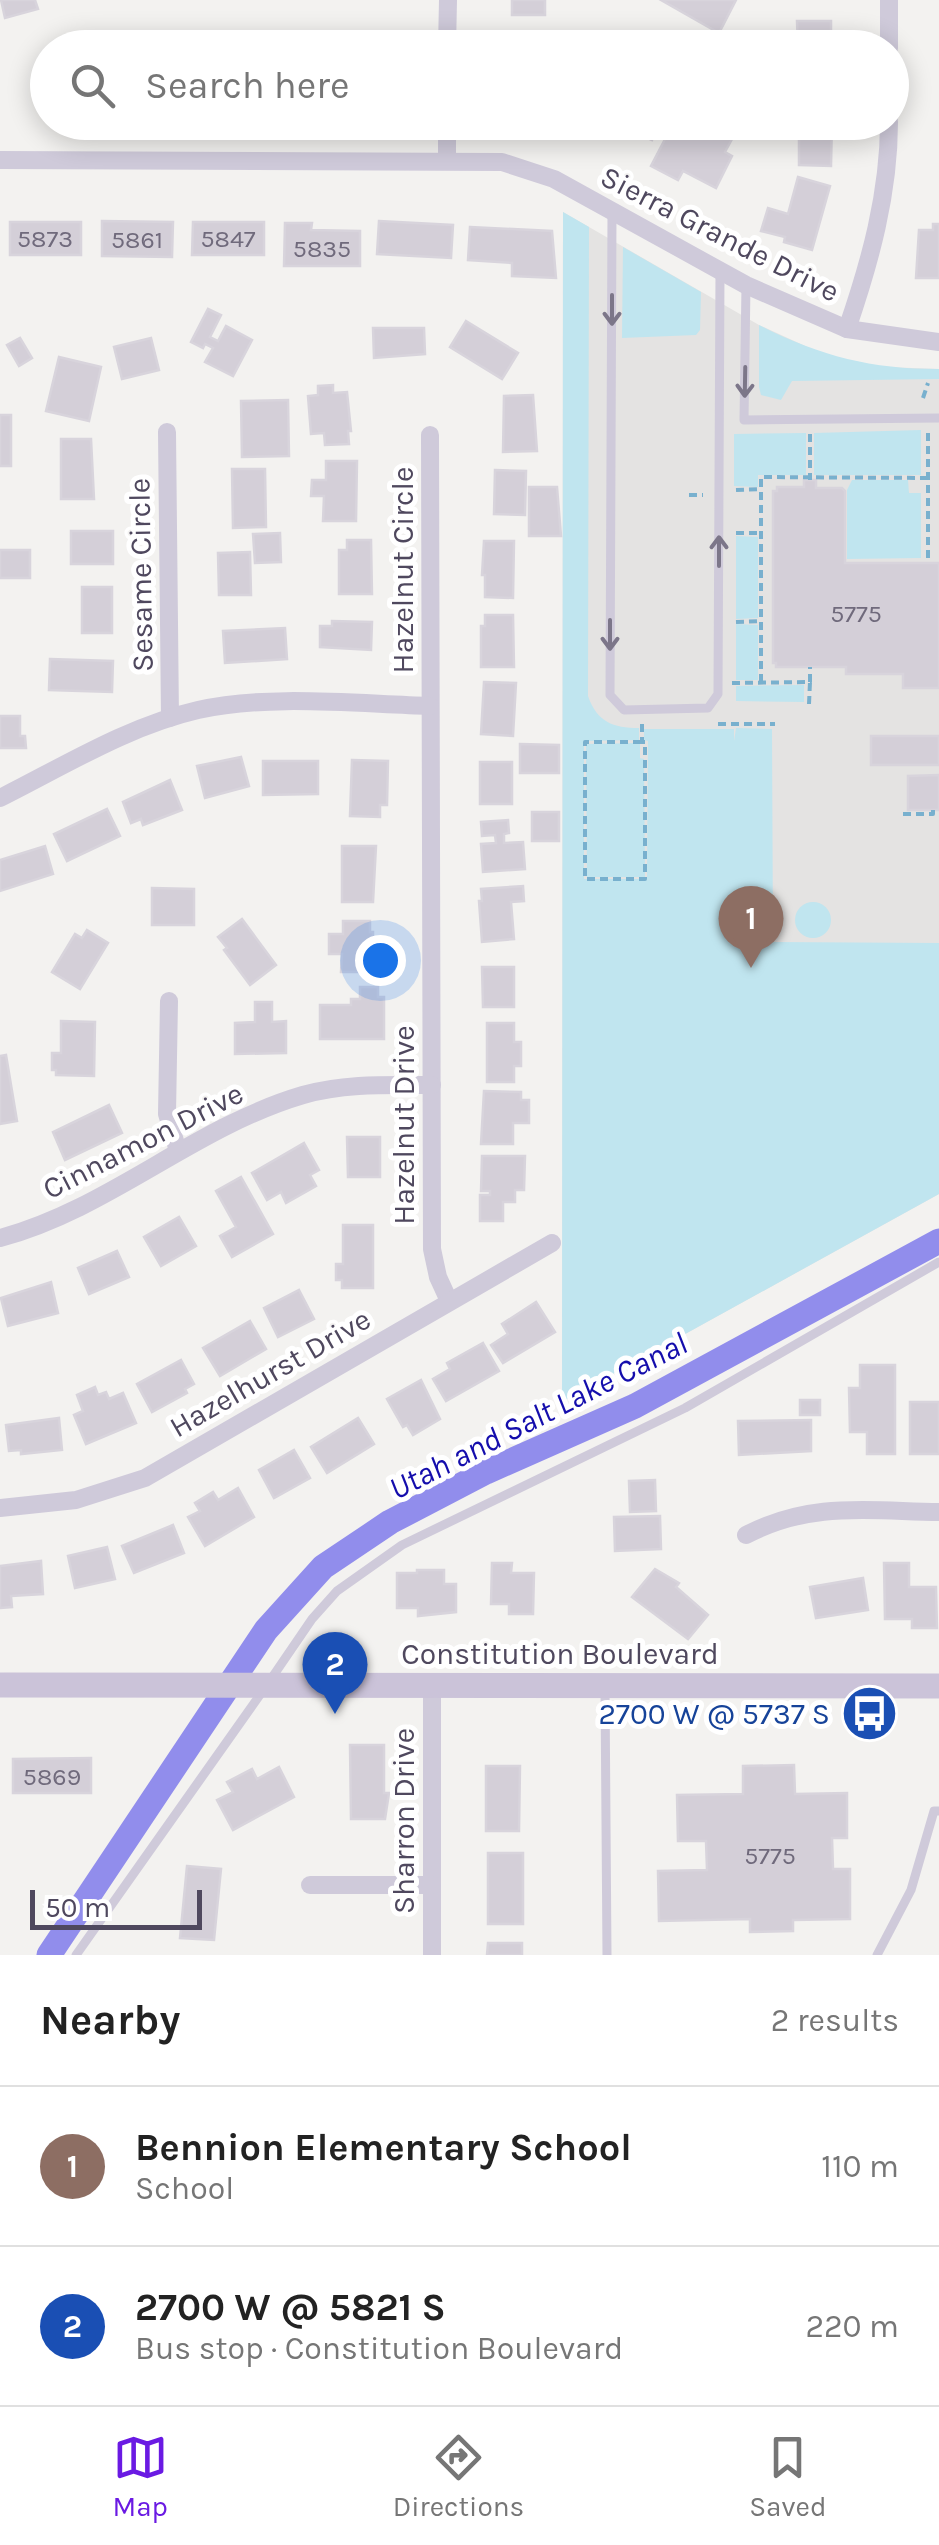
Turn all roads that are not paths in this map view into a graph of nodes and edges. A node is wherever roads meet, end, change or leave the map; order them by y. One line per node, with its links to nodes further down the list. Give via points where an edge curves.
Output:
1 (448, 0): 3 (street)
2 (889, 0): 4 (street)
3 (448, 30)
4 (889, 30)
5 (447, 140): 8 (street)
6 (889, 140): 12 (street, via 884,194)
7 (0, 160): 8 (street, Sierra Grande Drive)
8 (447, 162): 9 (street, Sierra Grande Drive, via 530,169)
9 (612, 213): 10 (street, Sierra Grande Drive); 10 (lane, one-way to 10, via 610,696 624,710 708,708 718,694)
10 (720, 270): 11 (street, Sierra Grande Drive)
11 (746, 285): 12 (street, Sierra Grande Drive); 14 (lane, one-way to 14, via 744,420)
12 (846, 329): 13 (street, Sierra Grande Drive)
13 (939, 342)
14 (939, 418)
15 (167, 432): 18 (street, Sesame Circle)
16 (430, 435): 17 (street, Hazelnut Circle)
17 (430, 706): 18 (street, via 228,705); 21 (street, Hazelnut Drive)
18 (170, 718): 19 (street)
19 (0, 798)
20 (168, 1000): 22 (street, via 167,1114)
21 (432, 1085): 22 (street, Cinnamon Drive, via 303,1095); 26 (street, Hazelnut Drive, via 432,1248)
22 (178, 1151): 23 (street, Cinnamon Drive, via 46,1222)
23 (0, 1238)
24 (552, 1243): 26 (street, Hazelhurst Drive)
25 (939, 1262): 31 (lane, via 685,1408 402,1545 337,1591)
26 (449, 1301): 27 (street, Hazelhurst Drive, via 145,1478 76,1500)
27 (0, 1508)
28 (939, 1512): 29 (street, via 810,1511)
29 (746, 1536)
30 (0, 1685): 31 (main road, Constitution Boulevard)
31 (267, 1685): 32 (main road, Constitution Boulevard); 38 (lane)
32 (432, 1686): 33 (main road, Constitution Boulevard); 37 (street, Sharron Drive)
33 (606, 1686): 34 (main road, Constitution Boulevard); 40 (lane)
34 (939, 1686)
35 (939, 1811): 41 (lane, via 911,1890)
36 (310, 1885): 37 (street)
37 (432, 1885): 39 (street, Sharron Drive)
38 (76, 1955)
39 (432, 1955)
40 (607, 1955)
41 (877, 1955)

